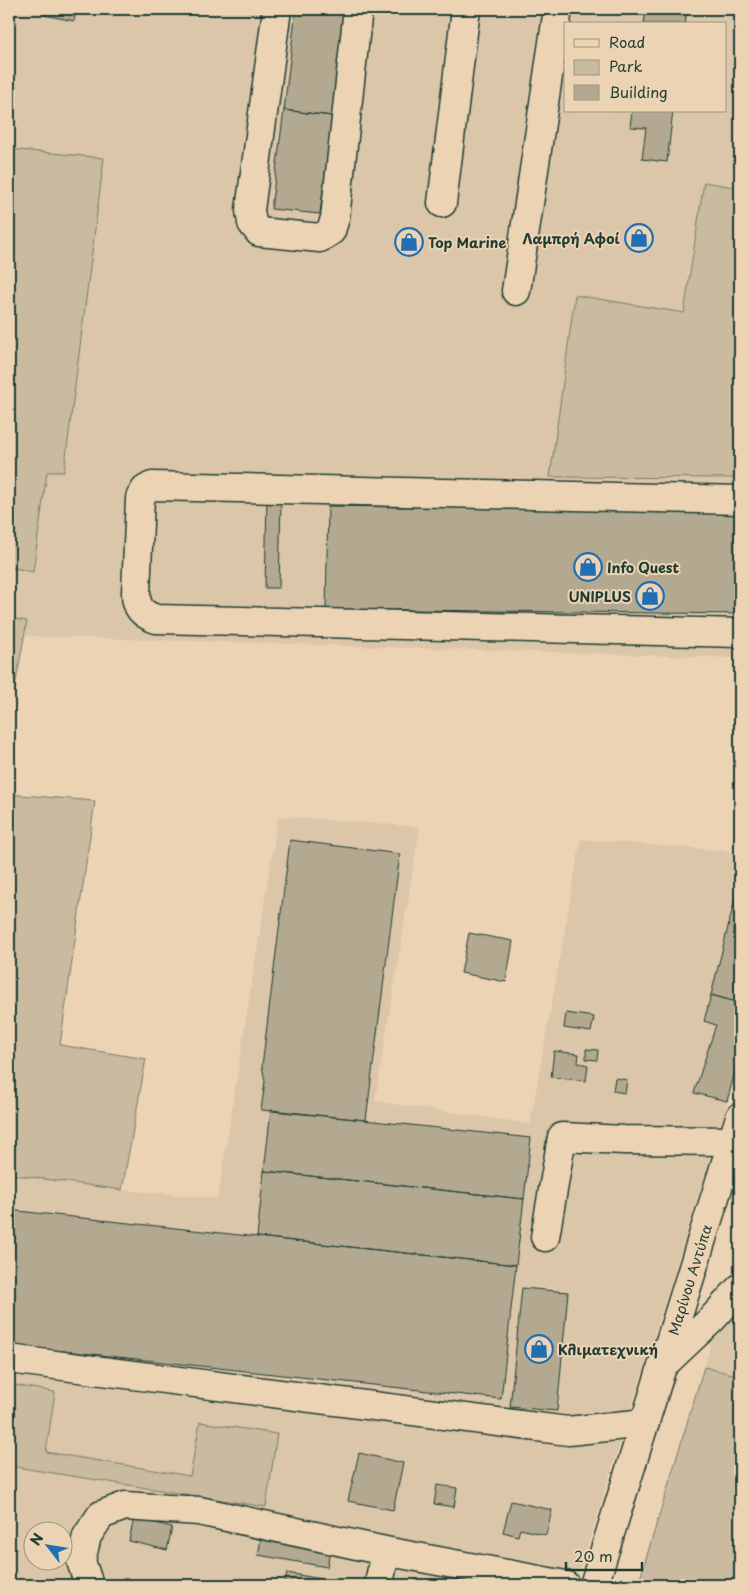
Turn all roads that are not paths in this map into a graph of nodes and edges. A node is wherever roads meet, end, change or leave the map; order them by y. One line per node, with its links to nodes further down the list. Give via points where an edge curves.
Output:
1 (277, 9): 2 (main road, via 250,210 252,223 259,232 320,238 331,231 335,218)
2 (358, 9)
3 (466, 9): 5 (main road)
4 (558, 9): 6 (main road)
5 (442, 203)
6 (516, 291)
7 (740, 500): 8 (main road, via 152,486 140,498 136,601 139,610 156,619)
8 (740, 633)
9 (738, 1125): 10 (main road, via 624,1140 562,1137); 13 (main road, Μαρίνου Αντύπα)
10 (545, 1237)
11 (740, 1289): 13 (main road)
12 (9, 1359): 14 (main road, via 568,1431)
13 (662, 1366): 14 (main road, Μαρίνου Αντύπα)
14 (645, 1423): 19 (main road, Μαρίνου Αντύπα)
15 (385, 1551): 16 (main road, via 199,1511 124,1506 101,1514 87,1536 81,1561); 17 (main road); 18 (main road)
16 (89, 1585)
17 (379, 1585)
18 (565, 1585)
19 (594, 1585)

